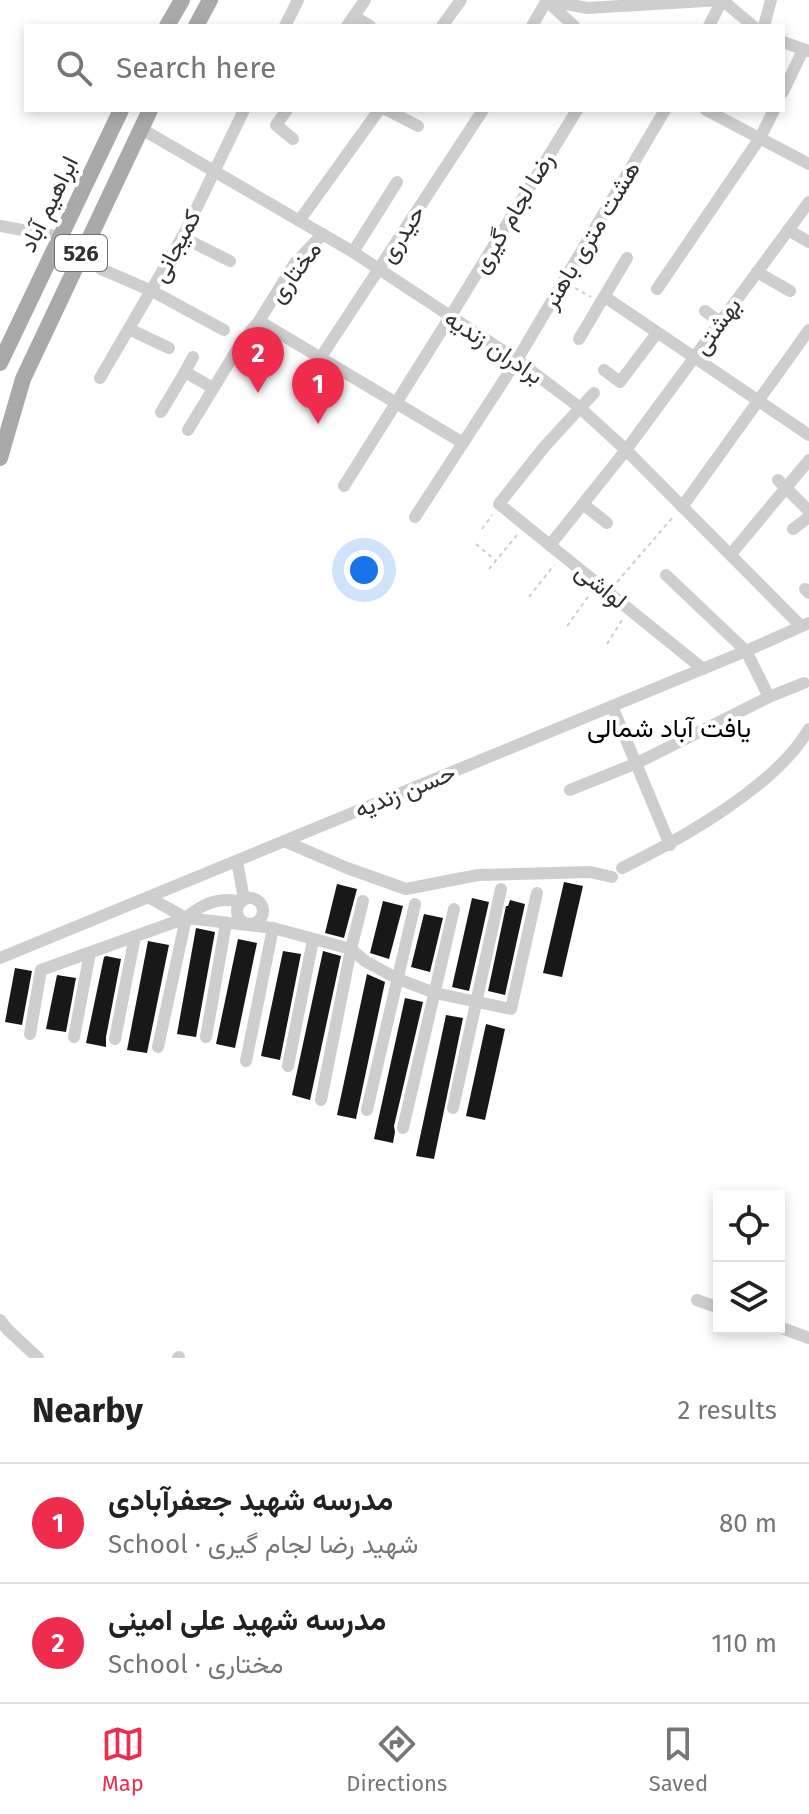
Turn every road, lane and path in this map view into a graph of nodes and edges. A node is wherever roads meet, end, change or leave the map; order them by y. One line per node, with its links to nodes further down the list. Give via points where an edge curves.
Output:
1 (182, 0): 11 (main road)
2 (210, 0): 12 (main road)
3 (298, 0): 13 (street)
4 (365, 0): 10 (street)
5 (461, 0): 14 (street)
6 (547, 0): 9 (street, via 587,8); 15 (street); 16 (street)
7 (722, 0): 9 (street); 17 (street); 18 (street)
8 (771, 0): 19 (street)
9 (692, 1)
10 (350, 21)
11 (168, 24)
12 (197, 24)
13 (286, 24)
14 (443, 24)
15 (533, 24)
16 (572, 24)
17 (710, 24)
18 (751, 24)
19 (765, 24)
20 (785, 43): 21 (street)
21 (806, 51): 22 (street)
22 (785, 88)
23 (120, 112): 46 (main road, ابراهیم آباد / 526)
24 (149, 112): 35 (main road, ابراهیم آباد / 526)
25 (243, 112): 39 (street, کمیجانی)
26 (286, 112): 37 (street, via 276,125)
27 (378, 112): 42 (street)
28 (391, 112): 34 (street)
29 (482, 112): 53 (street, حیدری)
30 (576, 112): 61 (street, رضا لجام گیری)
31 (664, 112): 55 (street, هشت متری باهنر)
32 (710, 112): 36 (street)
33 (773, 112): 36 (street)
34 (418, 126)
35 (140, 128): 39 (street, برادران زندیه); 89 (main road, ابراهیم آباد / 526, via 23,379)
36 (760, 138): 38 (street); 56 (street)
37 (293, 139)
38 (809, 164)
39 (215, 170): 42 (street, برادران زندیه); 47 (street, کمیجانی)
40 (397, 182): 49 (street)
41 (809, 202): 44 (street, بهشتی)
42 (299, 221): 45 (street, برادران زندیه)
43 (0, 226): 46 (street)
44 (788, 230): 48 (street); 54 (street, بهشتی)
45 (323, 234): 49 (street, برادران زندیه); 62 (street, مختاری, via 295,263)
46 (60, 237): 69 (main road, ابراهیم آباد / 526)
47 (182, 237): 51 (street); 57 (street, کمیجانی)
48 (809, 242)
49 (353, 252): 53 (street, برادران زندیه)
50 (627, 258): 59 (street)
51 (230, 261)
52 (101, 269): 57 (street)
53 (379, 269): 61 (street, برادران زندیه); 72 (street, حیدری)
54 (757, 272): 58 (street); 63 (street, بهشتی)
55 (564, 282): 59 (path); 74 (street, هشت متری باهنر)
56 (657, 289)
57 (152, 291): 64 (street, کمیجانی); 65 (street)
58 (790, 291)
59 (603, 300): 67 (street); 68 (street)
60 (705, 311): 63 (street)
61 (450, 317): 74 (street, برادران زندیه); 82 (street, رضا لجام گیری)
62 (259, 321): 72 (street); 79 (street, مختاری)
63 (720, 322): 73 (street, بهشتی)
64 (129, 329): 70 (street); 78 (street, کمیجانی)
65 (224, 330)
66 (809, 330): 81 (street)
67 (657, 333): 73 (street); 76 (street, via 620,382)
68 (579, 339)
69 (4, 344): 75 (main road, ابراهیم آباد / 526)
70 (169, 348)
71 (193, 357): 77 (street)
72 (321, 357): 82 (street)
73 (694, 357): 81 (street); 88 (street, بهشتی)
74 (517, 360): 83 (street, برادران زندیه); 87 (street, هشت متری باهنر)
75 (0, 363)
76 (604, 370)
77 (185, 372): 79 (street); 84 (street)
78 (100, 378)
79 (213, 388): 85 (street, مختاری)
80 (594, 393): 83 (street)
81 (758, 401): 86 (street); 95 (street)
82 (396, 402): 87 (street); 92 (street, رضا لجام گیری)
83 (579, 407): 88 (street, برادران زندیه); 93 (street)
84 (161, 412)
85 (188, 430)
86 (809, 435)
87 (463, 443): 97 (street, هشت متری باهنر)
88 (626, 450): 94 (street, بهشتی); 95 (street, برادران زندیه)
89 (0, 458)
90 (809, 460): 91 (street)
91 (782, 484): 96 (street); 104 (street)
92 (344, 486)
93 (499, 504): 99 (street, لواشی); 100 (path)
94 (583, 504): 98 (street); 103 (street, بهشتی)
95 (682, 507): 104 (street, برادران زندیه); 110 (path)
96 (809, 514): 101 (street)
97 (415, 517)
98 (607, 523)
99 (525, 525): 103 (street, لواشی); 106 (path)
100 (482, 529)
101 (793, 529)
102 (476, 544): 106 (path)
103 (550, 545): 105 (street, لواشی)
104 (731, 554): 113 (street, برادران زندیه)
105 (562, 555): 109 (street, لواشی); 111 (path)
106 (496, 560): 107 (path)
107 (489, 569)
108 (666, 575): 116 (street)
109 (597, 583): 110 (street, لواشی); 114 (path)
110 (608, 592): 112 (street, لواشی)
111 (529, 597)
112 (629, 609): 115 (path); 117 (street, لواشی)
113 (805, 624): 116 (street, حسن زندیه)
114 (567, 626)
115 (607, 644)
116 (746, 651): 117 (street, حسن زندیه); 119 (street)
117 (703, 669): 120 (street, حسن زندیه)
118 (804, 683): 119 (street)
119 (769, 697): 122 (street)
120 (612, 706): 122 (street); 124 (street, حسن زندیه)
121 (809, 729): 125 (street, via 768,776)
122 (637, 763): 123 (street); 125 (street)
123 (570, 790)
124 (284, 841): 126 (street, حسن زندیه); 128 (street, via 406,889 478,875 590,872)
125 (670, 845): 127 (street)
126 (237, 861): 131 (street, حسن زندیه); 132 (street)
127 (622, 868)
128 (612, 877)
129 (501, 889): 147 (street)
130 (537, 893): 147 (street, via 511,1009)
131 (148, 897): 136 (street); 144 (street, حسن زندیه)
132 (243, 900): 136 (street, via 200,905); 138 (street, via 237,913); 138 (street, via 253,898 263,907 260,920)
133 (363, 901): 142 (street)
134 (415, 904): 145 (street)
135 (454, 909): 146 (street)
136 (186, 918): 137 (street); 140 (street); 152 (street)
137 (226, 923): 138 (street); 150 (street)
138 (248, 924): 139 (street)
139 (273, 928): 141 (street); 153 (street)
140 (135, 936): 143 (street); 151 (street)
141 (313, 940): 142 (street); 154 (street)
142 (351, 949): 145 (street); 155 (street)
143 (90, 953): 148 (street, via 41,970); 149 (street)
144 (0, 958)
145 (398, 979): 146 (street); 157 (street)
146 (435, 993): 147 (street); 158 (street)
147 (476, 1003): 156 (street)
148 (30, 1034)
149 (74, 1037)
150 (206, 1037)
151 (115, 1039)
152 (158, 1047)
153 (246, 1061)
154 (288, 1066)
155 (321, 1100)
156 (453, 1108)
157 (367, 1110)
158 (403, 1128)
159 (697, 1300): 160 (street)
160 (713, 1306)
161 (0, 1320): 164 (street)
162 (785, 1329): 163 (street)
163 (809, 1338)
164 (38, 1358)

